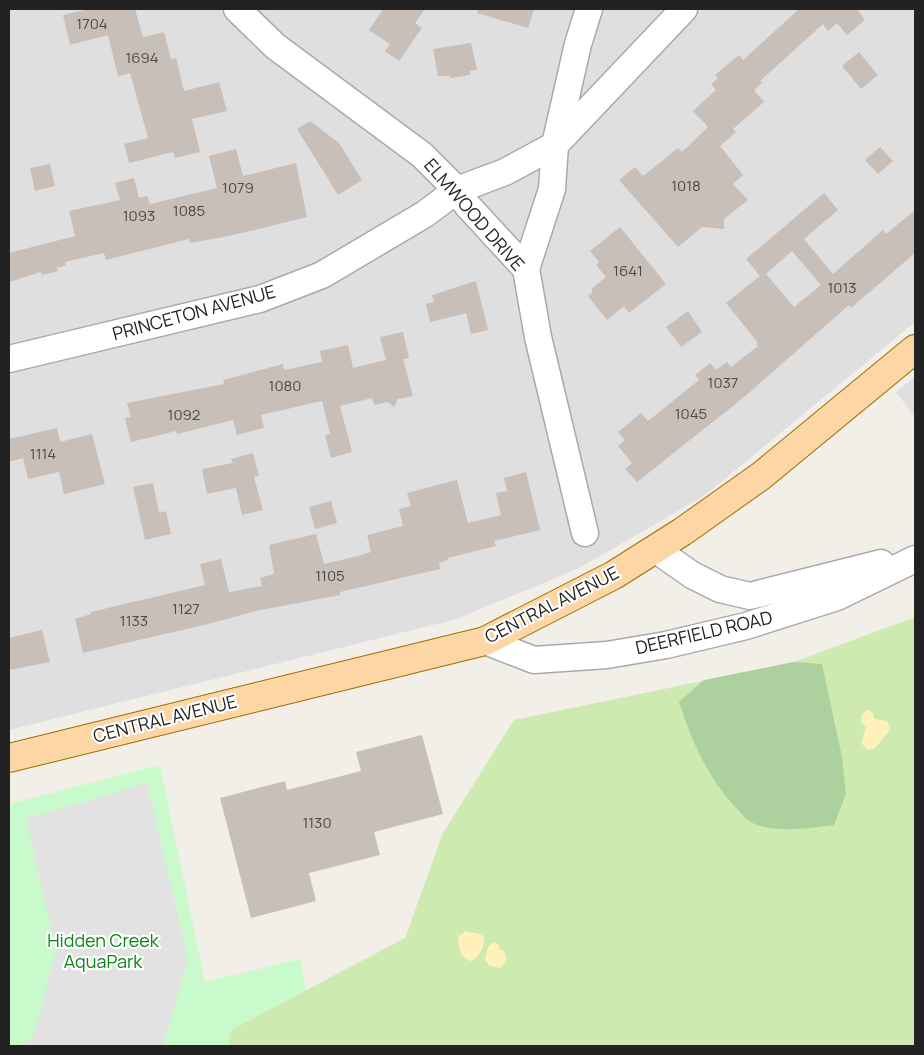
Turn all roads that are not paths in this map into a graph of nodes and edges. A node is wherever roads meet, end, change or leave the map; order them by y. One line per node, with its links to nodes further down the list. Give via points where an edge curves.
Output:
1 (237, 9): 5 (street, ELMWOOD DRIVE, via 275,46 422,156)
2 (590, 9): 4 (street, via 578,44)
3 (684, 9): 4 (street, PRINCETON AVENUE)
4 (556, 145): 5 (street, PRINCETON AVENUE, via 505,172); 6 (street, via 552,189)
5 (457, 190): 6 (street, ELMWOOD DRIVE); 8 (street, PRINCETON AVENUE, via 425,214 322,275 260,299)
6 (526, 269): 9 (street, ELMWOOD DRIVE, via 538,337)
7 (915, 348): 10 (main road, CENTRAL AVENUE, via 761,476)
8 (9, 359)
9 (585, 533)
10 (655, 549): 11 (street, DEERFIELD ROAD, via 692,575 720,589 750,596); 13 (main road, CENTRAL AVENUE, via 614,575)
11 (915, 554)
12 (915, 559): 13 (street, DEERFIELD ROAD, via 837,597 746,626 666,645 607,655 534,660)
13 (485, 641): 14 (main road, CENTRAL AVENUE)
14 (9, 758)

